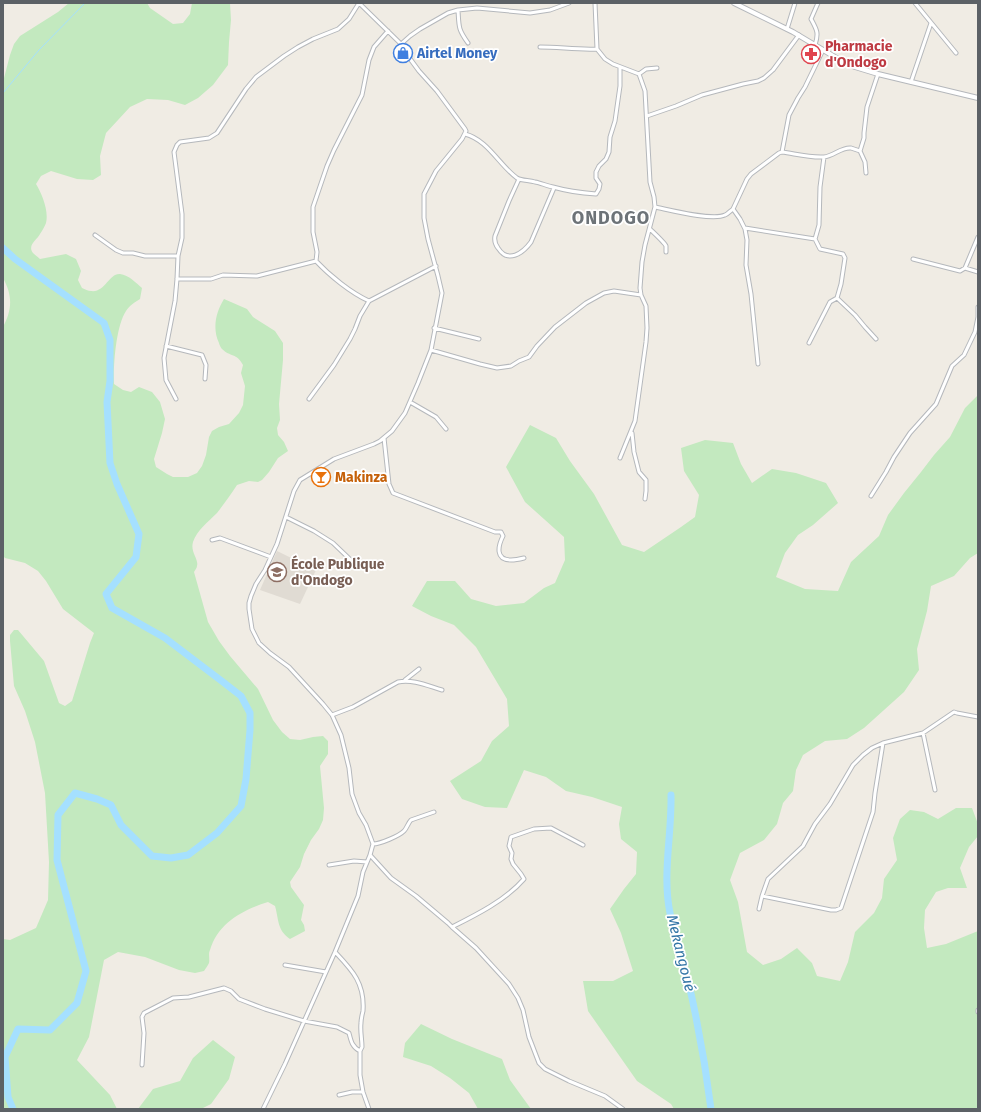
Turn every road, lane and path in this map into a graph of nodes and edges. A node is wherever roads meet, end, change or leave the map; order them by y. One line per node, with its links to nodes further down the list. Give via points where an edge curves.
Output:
1 (359, 3): 11 (street); 43 (street, via 349,19 338,29 298,47 256,77 217,133 209,138 180,142 177,145 174,152 182,214 182,238)
2 (569, 3): 8 (street, via 530,14 477,8)
3 (595, 3): 17 (street)
4 (734, 3): 10 (street)
5 (795, 3): 10 (street)
6 (818, 3): 15 (street, via 811,19 817,29)
7 (915, 3): 9 (street)
8 (458, 10): 13 (street, via 459,27); 14 (street, via 420,29)
9 (931, 23): 19 (street); 24 (street)
10 (787, 29): 12 (street)
11 (388, 31): 14 (street); 41 (street, via 374,47 362,95 327,166 313,207)
12 (799, 35): 15 (street); 26 (street, via 764,78 702,95)
13 (468, 43)
14 (401, 44): 27 (street, via 465,129)
15 (815, 45): 18 (street)
16 (540, 47): 17 (street)
17 (597, 49): 20 (street, via 605,59)
18 (823, 50): 23 (street, via 845,63); 29 (street, via 806,87 789,115)
19 (956, 53)
20 (620, 67): 22 (street); 33 (street, via 620,86 609,152 596,172 599,189 596,194)
21 (657, 68): 22 (street, via 646,69)
22 (639, 74): 26 (street, via 645,91)
23 (878, 74): 24 (street); 28 (street, via 867,107)
24 (911, 82): 25 (street)
25 (978, 98)
26 (647, 116): 34 (street, via 650,182)
27 (465, 134): 32 (street, via 478,140); 47 (street, via 436,171 424,194 424,218)
28 (860, 151): 30 (street, via 843,149); 31 (street)
29 (782, 152): 30 (street); 35 (street, via 751,174)
30 (824, 157): 40 (street, via 819,225)
31 (866, 173)
32 (519, 179): 33 (street); 33 (street, via 494,241 501,252 509,256 515,256 526,249 531,242)
33 (554, 188)
34 (655, 206): 35 (street, via 711,217 724,216); 37 (street)
35 (733, 209): 36 (street)
36 (744, 228): 40 (street); 61 (street)
37 (650, 229): 42 (street, via 663,241); 51 (street, via 642,262)
38 (95, 235): 43 (street, via 123,253)
39 (978, 237): 48 (street)
40 (815, 239): 52 (street, via 820,249 843,254 845,258)
41 (316, 252): 45 (street); 46 (street, via 312,260)
42 (666, 252)
43 (178, 256): 50 (street)
44 (913, 259): 48 (street, via 960,271)
45 (316, 261): 46 (street); 53 (street)
46 (303, 264): 50 (street, via 256,276 223,275 211,279)
47 (436, 266): 53 (street); 55 (street, via 442,293)
48 (965, 268): 49 (street)
49 (978, 272)
50 (177, 279): 59 (street)
51 (641, 295): 60 (street, via 614,291 604,293 565,318 537,346 529,358 511,366 491,367); 67 (street, via 646,306 647,328 637,411)
52 (837, 298): 56 (street); 58 (street, via 830,302)
53 (368, 301): 63 (street, via 350,339)
54 (978, 307): 70 (street, via 974,332 964,355 952,366 936,404 910,433)
55 (434, 328): 57 (street); 60 (street)
56 (876, 339)
57 (479, 340)
58 (809, 343)
59 (166, 346): 62 (street, via 202,354 206,366); 64 (street, via 166,380)
60 (431, 350): 65 (street)
61 (758, 364)
62 (205, 379)
63 (309, 398)
64 (176, 399)
65 (410, 402): 66 (street, via 436,417); 68 (street, via 403,417)
66 (446, 429)
67 (632, 431): 69 (street); 71 (street, via 639,472 646,480)
68 (384, 438): 72 (street, via 334,458 303,478 297,485); 75 (street, via 389,484 393,493 495,532 501,532 503,536 498,550 502,557 510,560)
69 (620, 458)
70 (871, 496)
71 (645, 499)
72 (286, 517): 74 (street); 76 (street, via 333,543)
73 (212, 540): 74 (street, via 220,538)
74 (271, 557): 80 (street, via 251,596 249,609 252,629 259,643 289,667)
75 (524, 558)
76 (356, 565)
77 (419, 669): 78 (street)
78 (405, 681): 79 (street); 80 (street, via 398,682 353,707)
79 (442, 690)
80 (332, 715): 86 (street, via 342,740 352,794)
81 (978, 717): 82 (street, via 954,712)
82 (923, 733): 83 (street); 84 (street)
83 (883, 743): 91 (street, via 872,748 854,765 803,846 768,879); 91 (street, via 873,812 841,908 831,910)
84 (935, 790)
85 (434, 812): 86 (street, via 411,820 405,831 379,844)
86 (373, 844): 88 (street)
87 (583, 845): 93 (street, via 551,828 534,829 511,837 510,859 524,879 500,899)
88 (370, 855): 89 (street); 93 (street, via 391,878 448,922)
89 (367, 862): 90 (street, via 354,861); 94 (street, via 358,896)
90 (329, 865)
91 (762, 896): 92 (street)
92 (760, 909)
93 (452, 928): 104 (street, via 476,948 515,993 524,1010 529,1037 539,1062 545,1069 604,1096)
94 (335, 952): 96 (street); 98 (street, via 359,981 363,1010)
95 (285, 965): 96 (street)
96 (326, 972): 97 (street)
97 (304, 1021): 98 (street, via 337,1027 349,1033 355,1049); 99 (street, via 239,999 224,988 173,998 144,1013 142,1017); 102 (street)
98 (360, 1051): 100 (street)
99 (142, 1065)
100 (363, 1092): 101 (street); 103 (street)
101 (339, 1095)
102 (263, 1109)
103 (369, 1109)
104 (623, 1109)

